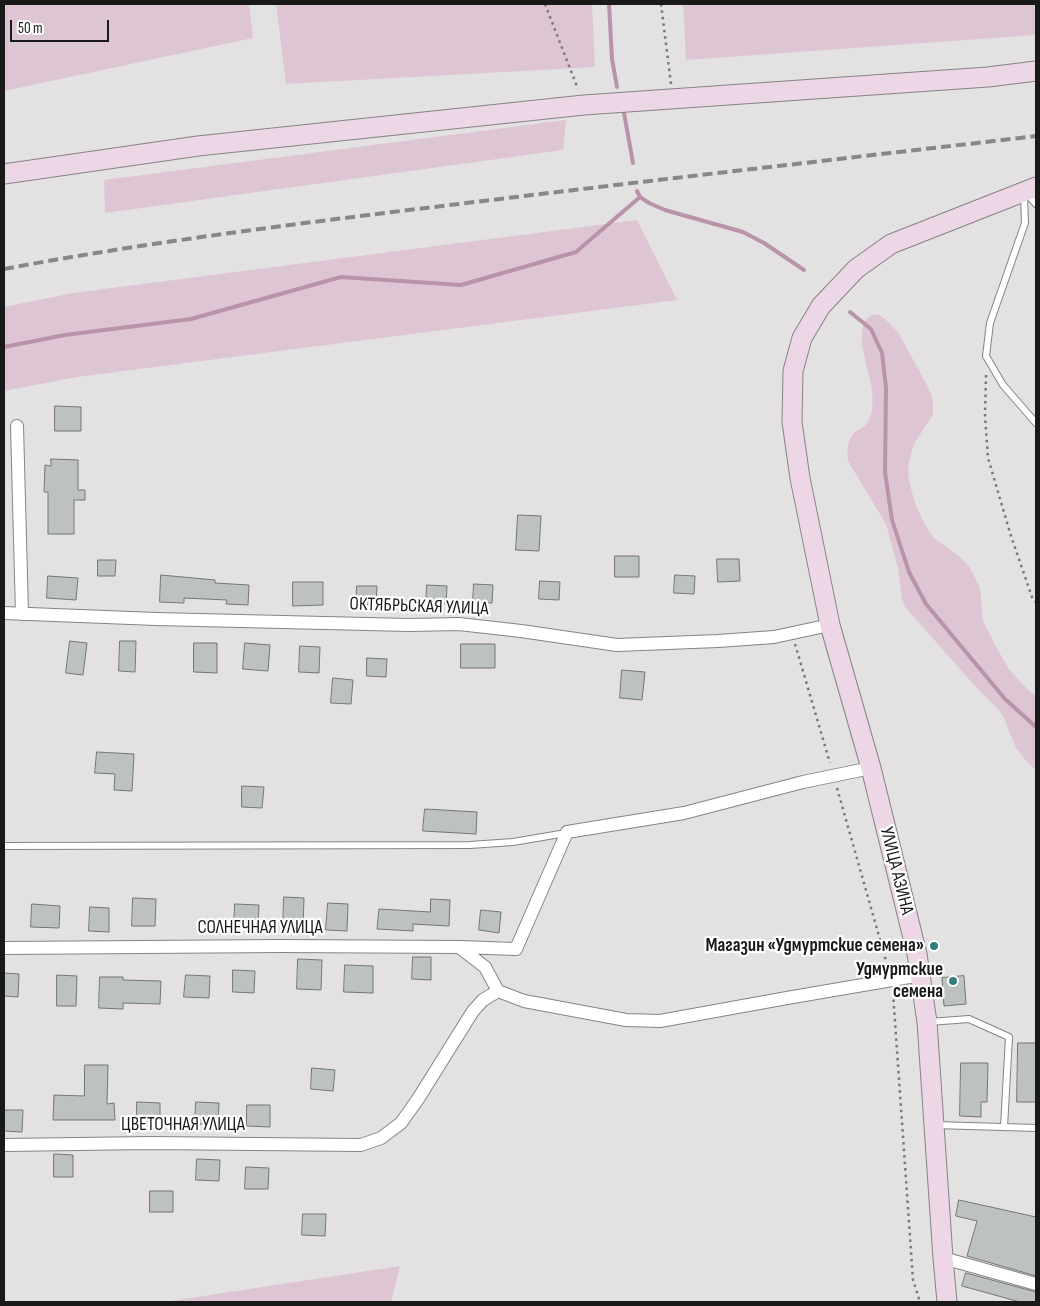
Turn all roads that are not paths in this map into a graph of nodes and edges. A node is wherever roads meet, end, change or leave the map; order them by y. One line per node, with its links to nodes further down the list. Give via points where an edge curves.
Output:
1 (1036, 71): 2 (street, via 584,105 198,146)
2 (4, 174)
3 (1032, 194): 4 (lane, via 990,323 986,356 1003,385); 8 (street, УЛИЦА АЗИНА, via 891,244 850,275 821,306 802,338 793,371 792,422)
4 (1036, 423)
5 (17, 426): 7 (street)
6 (4, 613): 7 (street, ОКТЯБРЬСКАЯ УЛИЦА)
7 (22, 614): 8 (street, ОКТЯБРЬСКАЯ УЛИЦА, via 389,625 459,624 617,645 774,637)
8 (830, 625): 9 (street, УЛИЦА АЗИНА)
9 (871, 768): 10 (street, via 684,813); 14 (street, УЛИЦА АЗИНА)
10 (567, 832): 11 (lane, via 513,842 470,845); 12 (street, СОЛНЕЧНАЯ УЛИЦА, via 516,950)
11 (4, 846)
12 (458, 947): 13 (street, СОЛНЕЧНАЯ УЛИЦА); 15 (street, via 485,968)
13 (4, 948)
14 (920, 975): 15 (street, via 660,1022 626,1020 542,1005); 16 (street, УЛИЦА АЗИНА)
15 (498, 991): 20 (street, ЦВЕТОЧНАЯ УЛИЦА, via 473,1011 400,1123 381,1138 361,1145 150,1142)
16 (926, 1022): 17 (street, УЛИЦА АЗИНА); 18 (lane, via 969,1019 1009,1036)
17 (934, 1125): 18 (lane); 21 (street, УЛИЦА АЗИНА)
18 (1004, 1127): 19 (lane)
19 (1036, 1128)
20 (4, 1145)
21 (943, 1258): 22 (street); 23 (street, УЛИЦА АЗИНА)
22 (1036, 1284)
23 (947, 1302)

